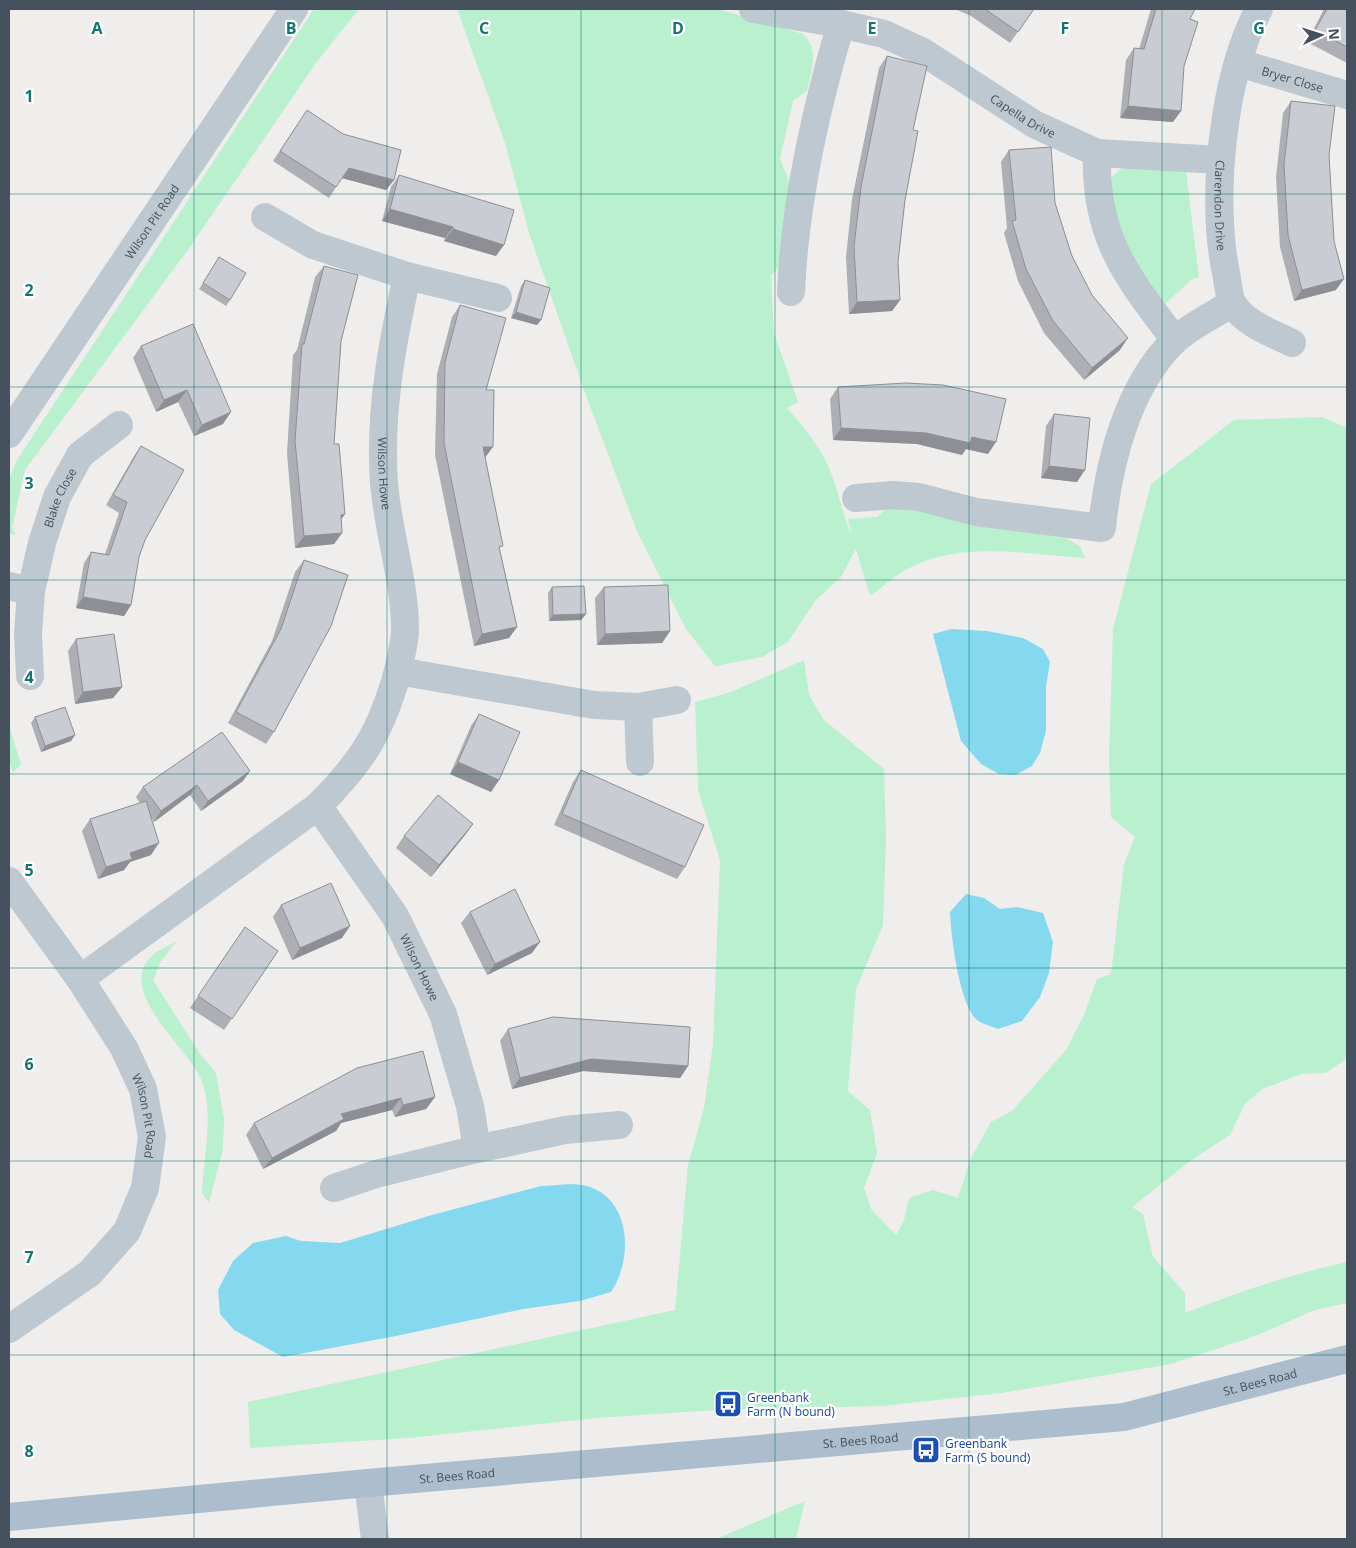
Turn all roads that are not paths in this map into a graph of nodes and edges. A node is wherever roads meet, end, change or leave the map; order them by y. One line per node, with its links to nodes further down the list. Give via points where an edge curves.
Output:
1 (294, 9): 17 (street, Wilson Pit Road)
2 (753, 9): 4 (street, Capella Drive)
3 (1259, 9): 5 (street, Clarendon Drive)
4 (841, 24): 7 (street, Capella Drive, via 884,34 924,52 1034,124); 11 (street, via 823,84 800,191 793,239)
5 (1239, 63): 6 (street, Bryer Close); 8 (street, Clarendon Drive)
6 (1347, 95)
7 (1097, 153): 8 (street, Capella Drive); 14 (street, via 1100,213 1112,246 1129,278)
8 (1220, 160): 13 (street, Clarendon Drive, via 1223,261)
9 (265, 217): 10 (street, via 313,245)
10 (407, 276): 12 (street); 20 (street, Wilson Howe, via 383,414 384,483 402,589 405,632)
11 (791, 292)
12 (498, 298)
13 (1232, 303): 14 (street); 15 (street, via 1251,323)
14 (1175, 340): 18 (street, via 1151,369 1130,408 1112,469 1102,528 976,512 920,497)
15 (1292, 343)
16 (119, 425): 19 (street, Blake Close, via 80,455 58,497 42,543)
17 (9, 434)
18 (856, 498)
19 (20, 589): 21 (street, Blake Close, via 28,634)
20 (398, 671): 23 (street, via 594,705); 25 (street, Wilson Howe, via 388,706 372,740 349,775)
21 (30, 676)
22 (677, 700): 23 (street)
23 (638, 707): 24 (street)
24 (640, 762)
25 (318, 806): 27 (street, Wilson Howe); 29 (street, Wilson Howe, via 395,916 443,1014 470,1106)
26 (9, 881): 27 (street, Wilson Pit Road)
27 (80, 979): 31 (street, Wilson Pit Road, via 124,1048 143,1089 152,1137 145,1188 128,1231 90,1273)
28 (619, 1125): 29 (street, via 565,1130)
29 (477, 1149): 30 (street)
30 (334, 1188)
31 (9, 1329)
32 (1347, 1358): 33 (main road, St. Bees Road, via 1124,1417)
33 (368, 1483): 34 (main road, St. Bees Road); 35 (street)
34 (9, 1518)
35 (375, 1539)

